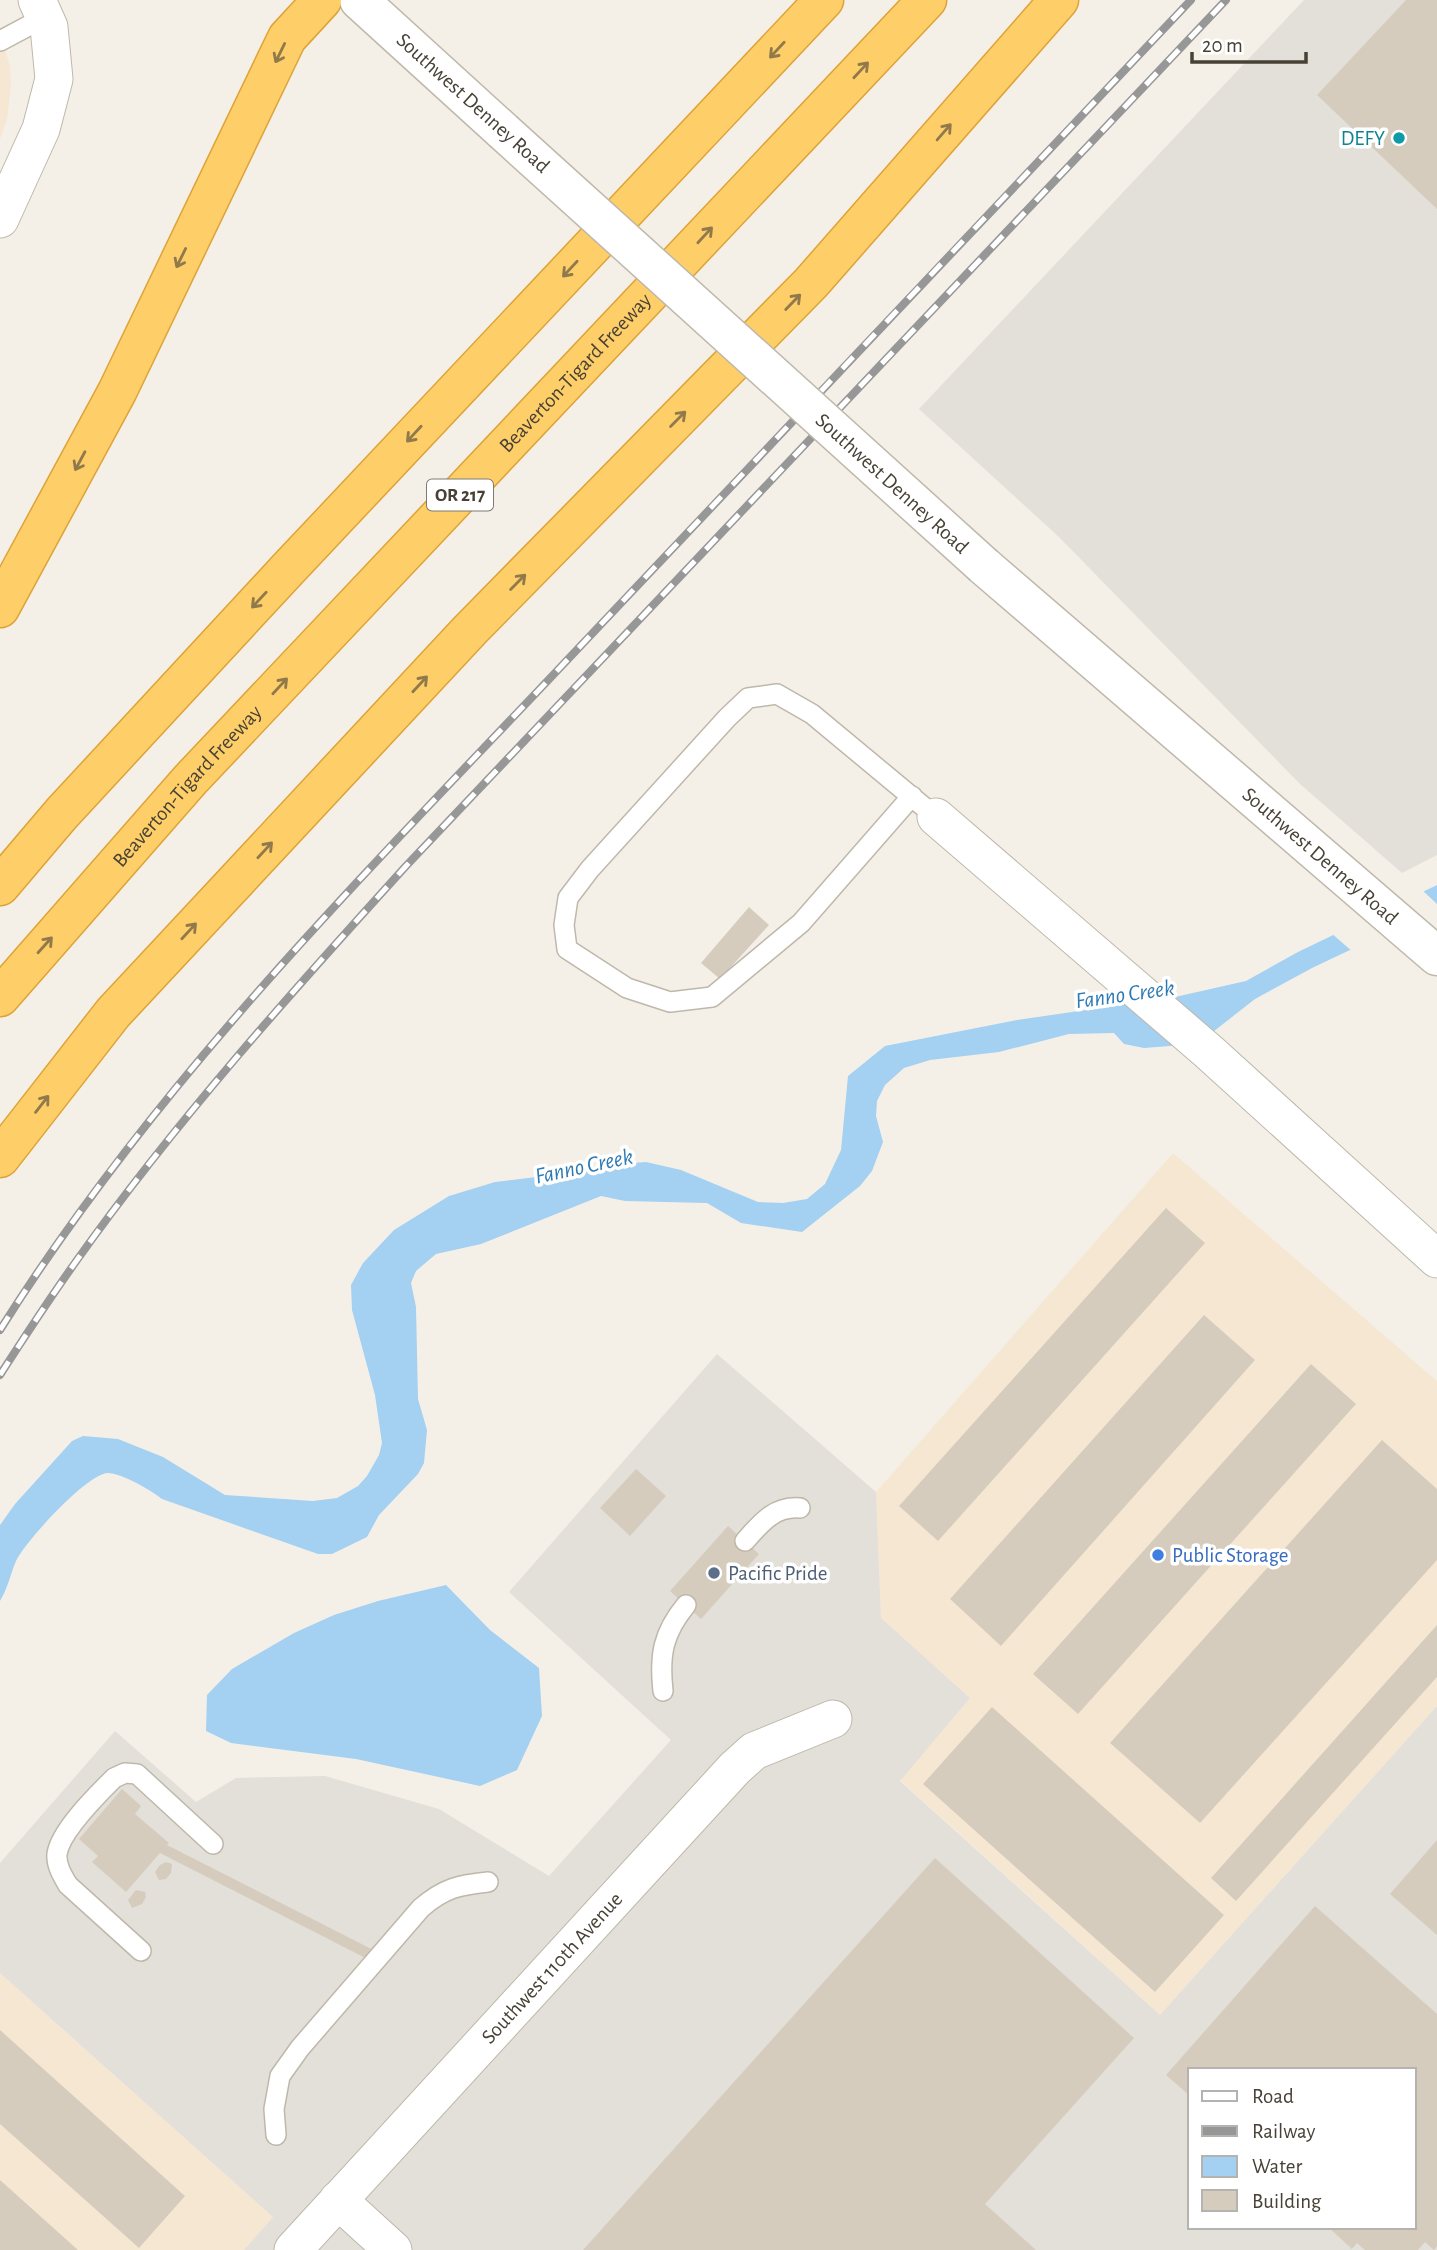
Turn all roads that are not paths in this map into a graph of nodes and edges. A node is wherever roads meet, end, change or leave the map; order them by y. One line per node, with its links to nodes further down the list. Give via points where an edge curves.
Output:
1 (323, 0): 10 (highway, one-way to 10, via 287,38 117,393)
2 (359, 0): 9 (street, Southwest Denney Road, bridge)
3 (824, 0): 12 (highway, one-way to 12, via 296,559)
4 (927, 0): 14 (highway, Beaverton-Tigard Freeway / OR 217, one-way to 4, via 190,780)
5 (1059, 0): 9 (highway, one-way to 5)
6 (41, 9): 7 (lane); 8 (street, via 49,27 54,79 41,129)
7 (0, 41)
8 (0, 219)
9 (746, 351): 13 (street, Southwest Denney Road, bridge, via 984,566); 15 (highway, one-way to 9, via 113,1013 470,630)
10 (0, 608)
11 (924, 807): 11 (lane, via 801,923 712,997 670,1002 627,988 567,949 568,898 748,698 777,694 812,714); 16 (street, via 1209,1052)
12 (0, 886)
13 (1437, 956)
14 (0, 997)
15 (0, 1158)
16 (1437, 1259)
17 (800, 1508): 18 (lane, via 778,1511 764,1519)
18 (745, 1542)
19 (686, 1605): 20 (lane, via 662,1652)
20 (663, 1691)
21 (833, 1719): 26 (street, Southwest 110th Avenue, via 754,1751 735,1768)
22 (212, 1844): 24 (lane, via 137,1774 125,1773 105,1787 62,1838 59,1872 68,1885)
23 (488, 1882): 25 (lane, via 457,1885 421,1908 300,2048 280,2076 274,2109)
24 (141, 1951)
25 (276, 2135)
26 (338, 2200): 27 (street, Southwest 110th Avenue); 28 (street)
27 (293, 2250)
28 (393, 2250)

